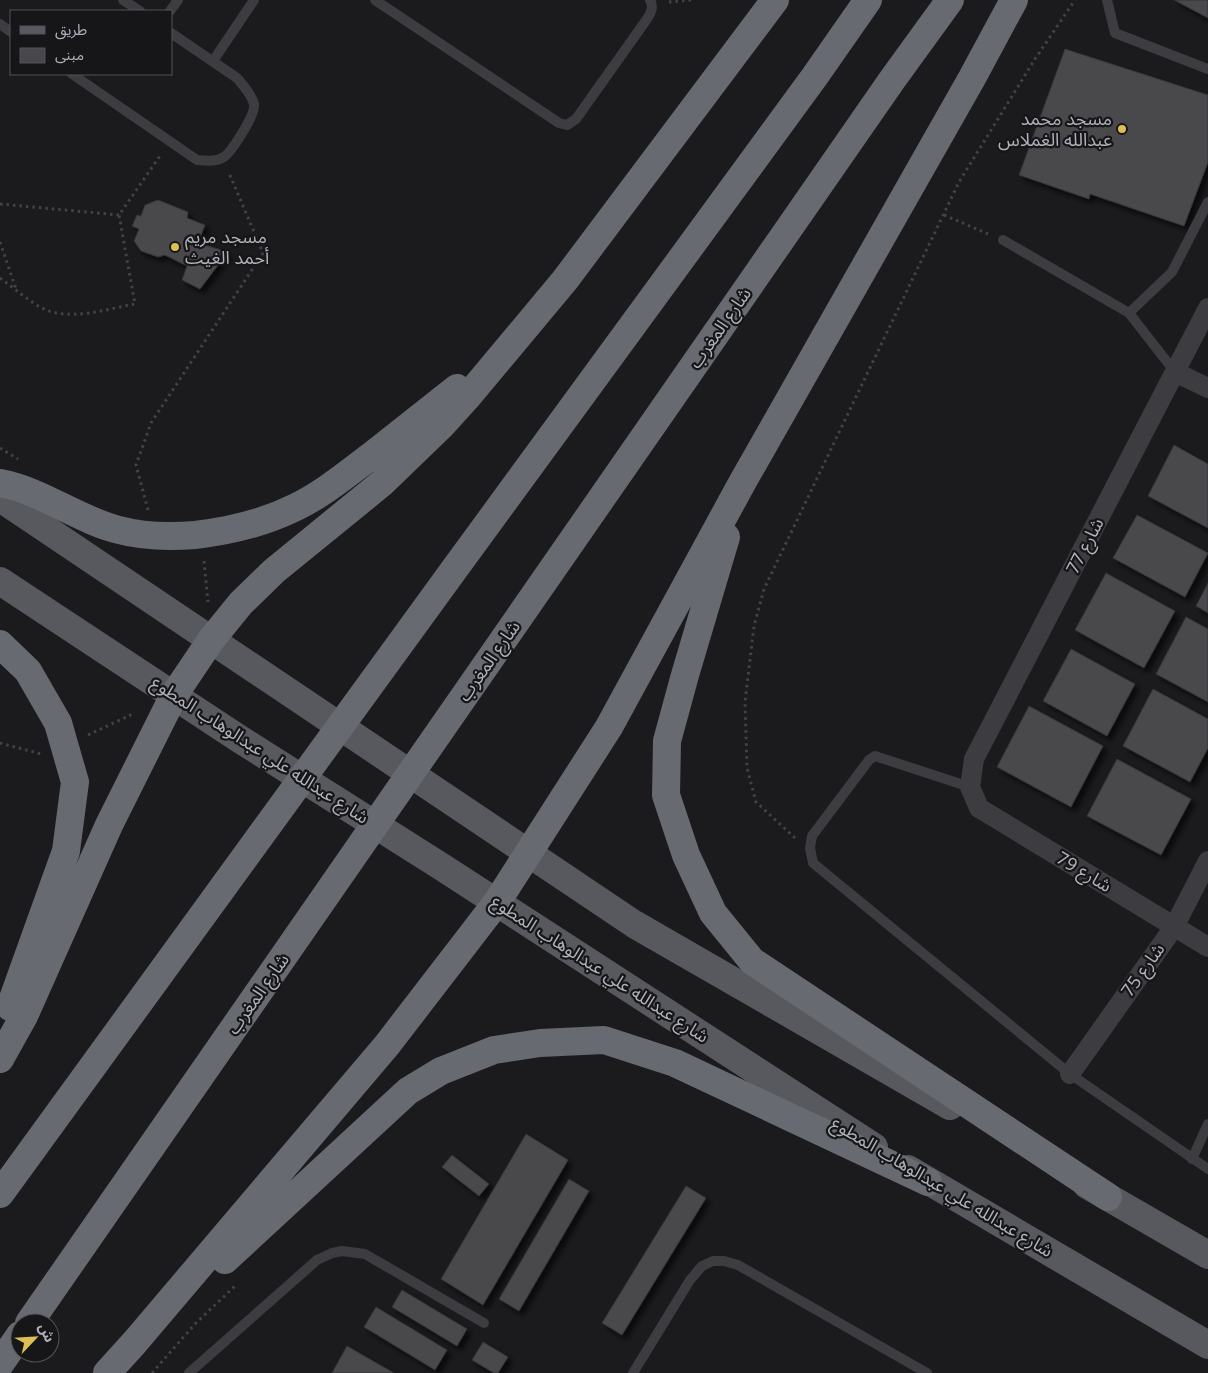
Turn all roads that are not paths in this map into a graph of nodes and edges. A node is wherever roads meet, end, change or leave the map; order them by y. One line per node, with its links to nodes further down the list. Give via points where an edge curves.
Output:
1 (123, 0): 10 (lane)
2 (254, 0): 12 (lane)
3 (375, 0): 4 (lane, via 566,125 576,119 647,19 652,11)
4 (650, 0)
5 (775, 0): 19 (highway, via 566,280)
6 (868, 0): 42 (highway, via 816,76)
7 (950, 0): 45 (highway, شارع المغرب)
8 (1014, 0): 23 (highway)
9 (1107, 0): 13 (lane, via 1115,33)
10 (138, 10)
11 (172, 34): 12 (lane)
12 (213, 61): 14 (lane, via 238,78 254,105 252,116 228,153 222,158 206,161 197,160)
13 (1208, 69)
14 (73, 75)
15 (1208, 202): 18 (lane, via 1172,272)
16 (1003, 240): 18 (lane)
17 (1208, 308): 20 (street, شارع 77)
18 (1129, 313): 20 (lane)
19 (506, 350): 22 (highway, via 316,496 279,515 237,528 181,536 142,535 117,530 32,493); 26 (highway, via 441,426 382,483 274,571 240,603)
20 (1175, 372): 21 (street); 29 (street, شارع 77, via 974,760)
21 (1208, 388)
22 (0, 483)
23 (742, 483): 30 (highway, via 609,726); 43 (highway, via 667,740 666,795 686,855 713,913 752,961)
24 (0, 498): 26 (main road)
25 (0, 581): 28 (main road, شارع عبدالله علي عبدالوهاب المطوع)
26 (211, 640): 28 (highway); 30 (main road)
27 (0, 644): 35 (highway, via 28,671 58,723 75,782 66,851)
28 (174, 695): 32 (main road, شارع عبدالله علي عبدالوهاب المطوع); 36 (highway, via 108,825 24,1016)
29 (970, 787): 33 (street, شارع 79, via 979,808); 37 (lane, via 875,756 812,836 810,848 814,863)
30 (528, 853): 32 (highway); 43 (main road, via 634,924)
31 (1208, 861): 33 (street, شارع 75)
32 (496, 902): 41 (main road, شارع عبدالله علي عبدالوهاب المطوع); 47 (highway, via 387,1045)
33 (1174, 927): 34 (street, شارع 79); 37 (street, شارع 75)
34 (1208, 947)
35 (0, 1034)
36 (0, 1059)
37 (1070, 1074): 39 (lane)
38 (1208, 1124): 39 (lane)
39 (1192, 1159): 40 (lane)
40 (1208, 1169)
41 (928, 1182): 47 (highway, via 675,1062 604,1040 540,1043 494,1050 441,1071 408,1091); 48 (main road, شارع عبدالله علي عبدالوهاب المطوع)
42 (0, 1194)
43 (1108, 1198): 44 (main road)
44 (1208, 1255)
45 (36, 1313)
46 (484, 1323): 52 (lane, via 365,1254 342,1251 317,1260)
47 (135, 1342): 51 (highway)
48 (1208, 1345)
49 (10, 1350): 50 (highway)
50 (0, 1364)
51 (107, 1373)
52 (190, 1373)
53 (633, 1373): 54 (lane, via 690,1280 702,1266 713,1261 738,1265)
54 (927, 1373)

